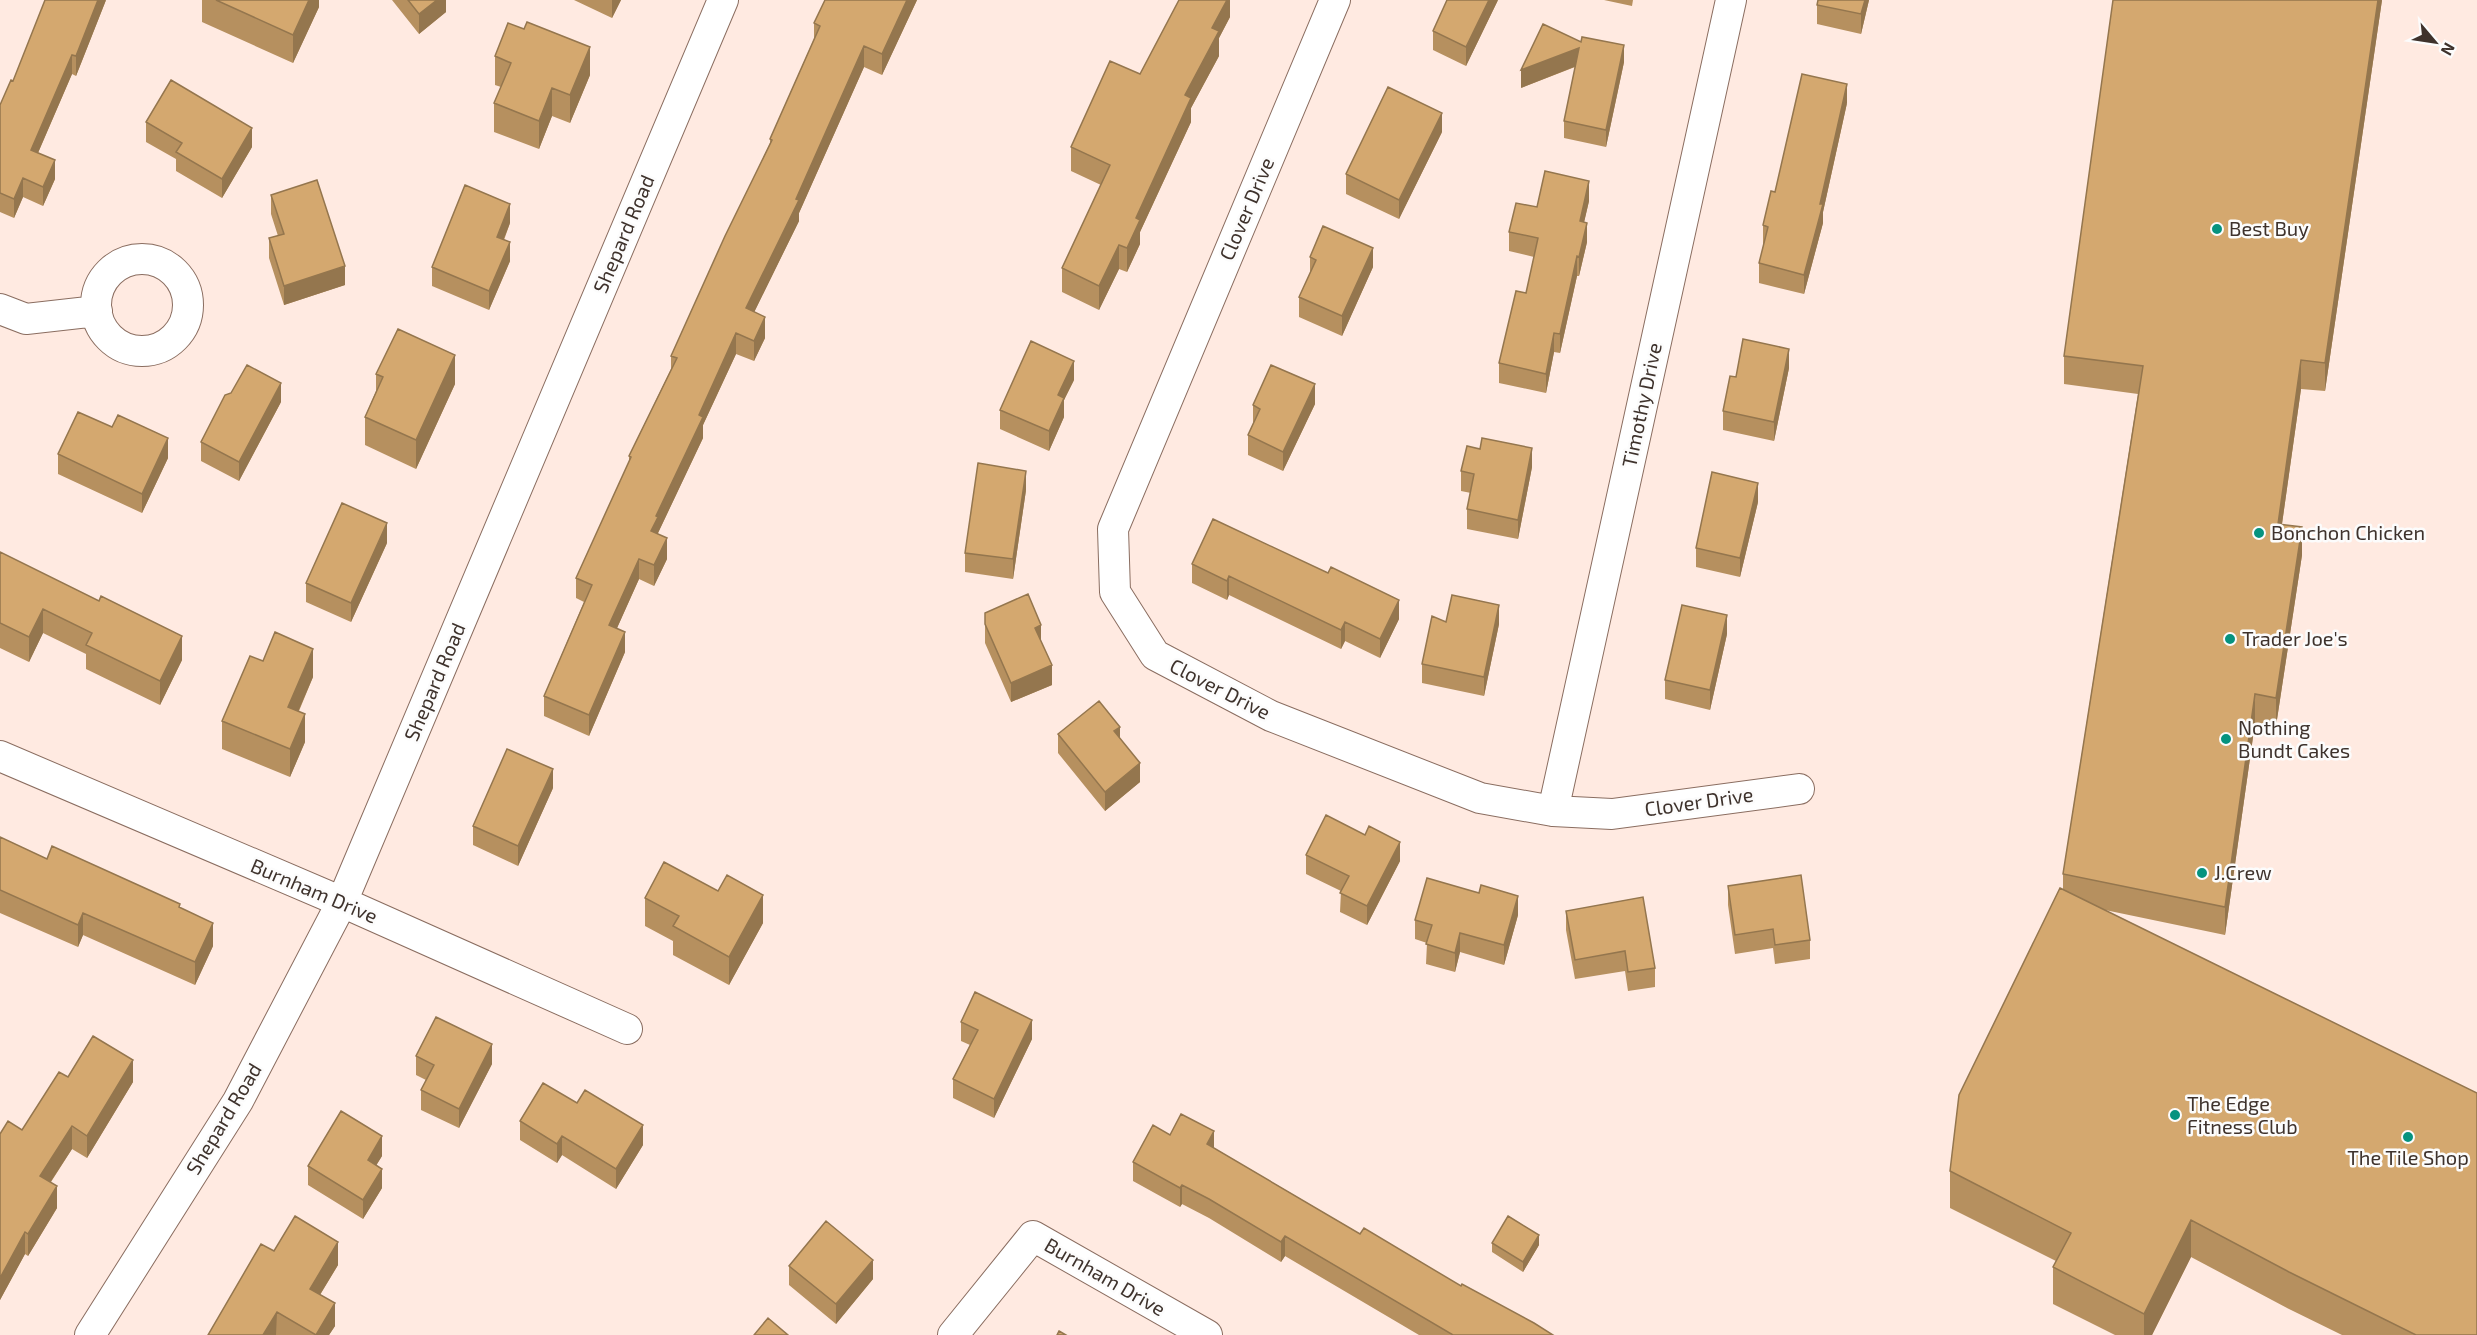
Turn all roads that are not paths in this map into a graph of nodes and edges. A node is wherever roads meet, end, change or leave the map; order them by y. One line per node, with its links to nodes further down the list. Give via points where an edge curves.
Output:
1 (723, 0): 9 (street, Shepard Road)
2 (1335, 0): 8 (street, Clover Drive, via 1113,529 1115,592 1155,656 1271,716 1480,798)
3 (1731, 0): 8 (street, Timothy Drive)
4 (0, 309): 5 (street, via 26,319)
5 (97, 311)
6 (0, 756): 9 (street, Burnham Drive)
7 (1799, 789): 8 (street, Clover Drive, via 1612,814)
8 (1553, 811)
9 (342, 902): 10 (street, Burnham Drive); 11 (street, Shepard Road, via 238,1101)
10 (627, 1029)
11 (90, 1335)
12 (953, 1335): 13 (street, Burnham Drive, via 1033,1236)
13 (1207, 1335)

